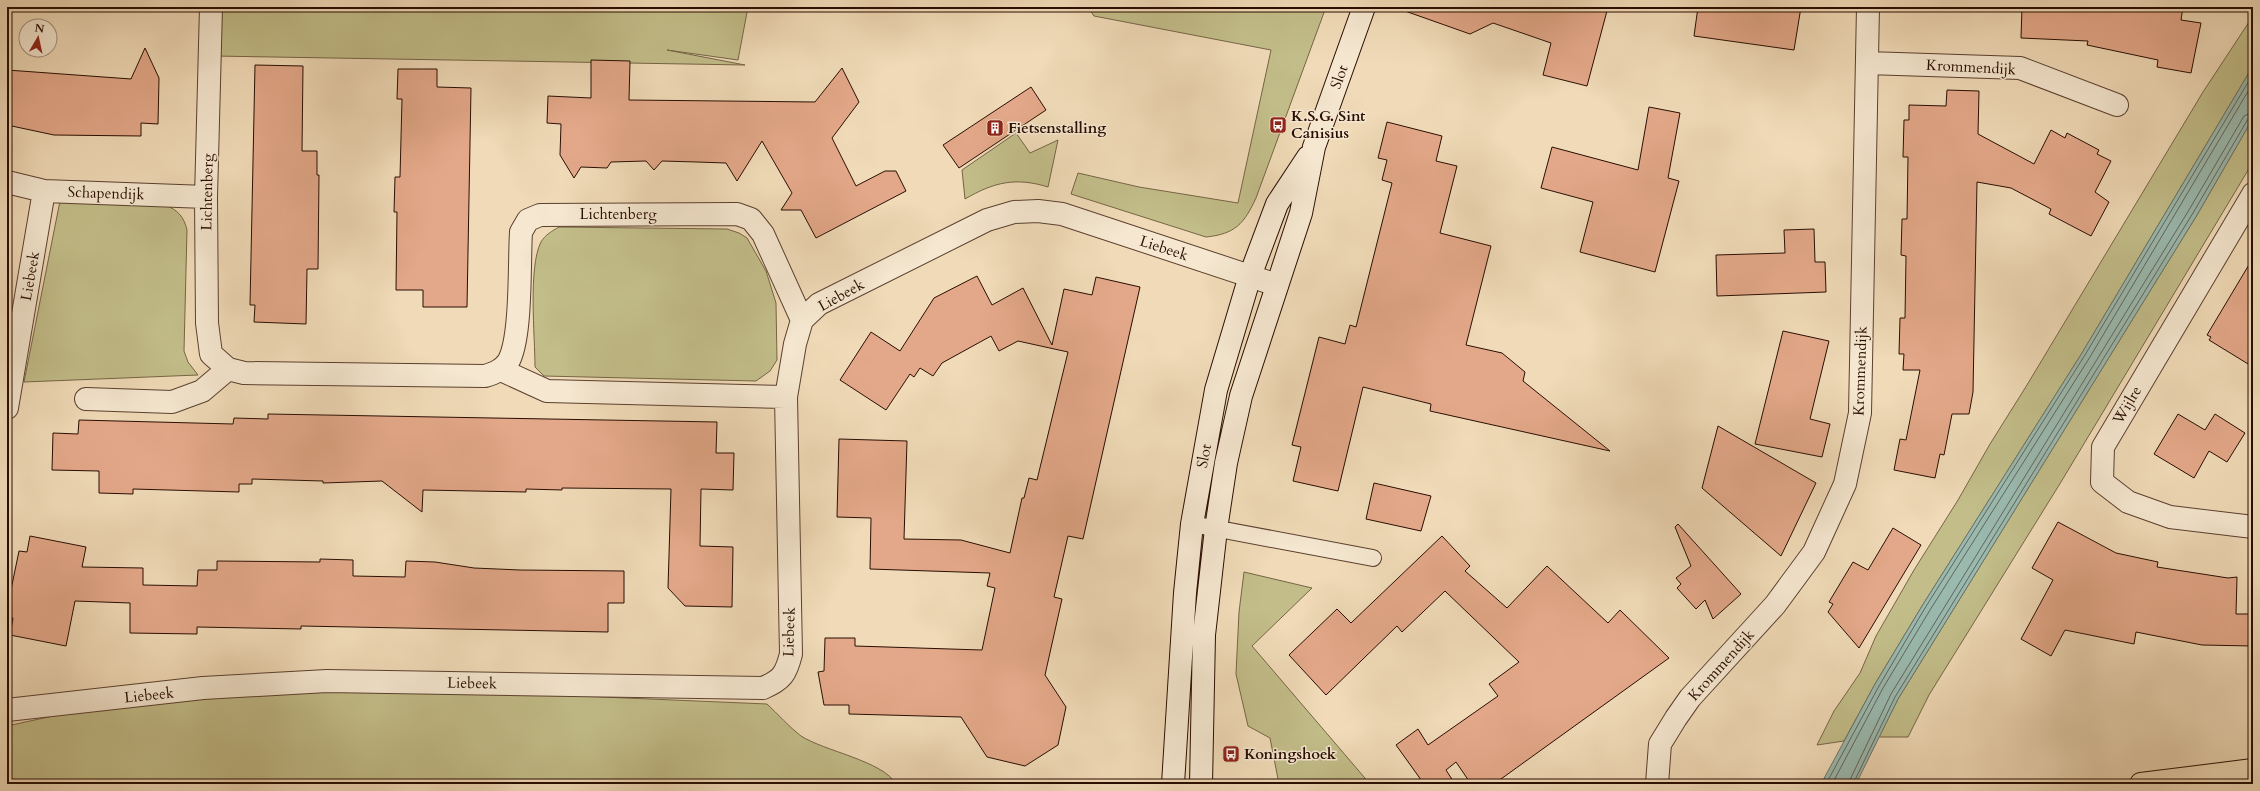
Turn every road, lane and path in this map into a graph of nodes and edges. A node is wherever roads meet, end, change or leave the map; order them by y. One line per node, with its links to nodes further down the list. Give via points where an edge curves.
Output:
1 (211, 7): 10 (street, Lichtenberg)
2 (1364, 7): 6 (street, Slot)
3 (1868, 7): 4 (street, Krommendijk)
4 (1867, 62): 5 (street, Krommendijk, via 2020,68); 27 (street, Krommendijk, via 1860,412 1845,484 1814,552 1780,599 1690,698 1676,718 1660,744)
5 (2117, 104)
6 (1314, 147): 11 (street, Slot, via 1277,204); 12 (street, Slot, via 1301,213)
7 (7, 182): 8 (street, Schapendijk)
8 (44, 191): 10 (street, Schapendijk); 18 (street, Liebeek)
9 (2253, 194): 20 (street, Wijlre, via 2103,447 2102,482 2128,502 2170,518)
10 (206, 197): 14 (street, Lichtenberg, via 208,339 211,354)
11 (1250, 276): 12 (street, Liebeek); 13 (street, Liebeek, via 1062,214 1014,212 986,220 819,304); 19 (street, Slot, via 1216,390)
12 (1277, 285): 21 (street, Slot, via 1241,396 1226,464)
13 (802, 320): 15 (street, Lichtenberg, via 763,234 751,219 737,214 540,214 528,220 521,232 517,329 514,349); 16 (street, Liebeek)
14 (228, 369): 15 (street, via 244,372 485,376); 17 (street, via 202,391 172,402)
15 (501, 370): 16 (street, via 547,391)
16 (786, 397): 23 (street, Liebeek, via 791,654 787,669 777,682 763,688 327,681 203,688)
17 (86, 399)
18 (7, 408)
19 (1192, 524): 21 (lane); 25 (street, Slot)
20 (2253, 527)
21 (1216, 529): 22 (lane); 26 (street, Slot, via 1204,635)
22 (1373, 558)
23 (7, 710)
24 (2253, 770): 28 (main road)
25 (1173, 784)
26 (1201, 784)
27 (1657, 784)
28 (2142, 784)

